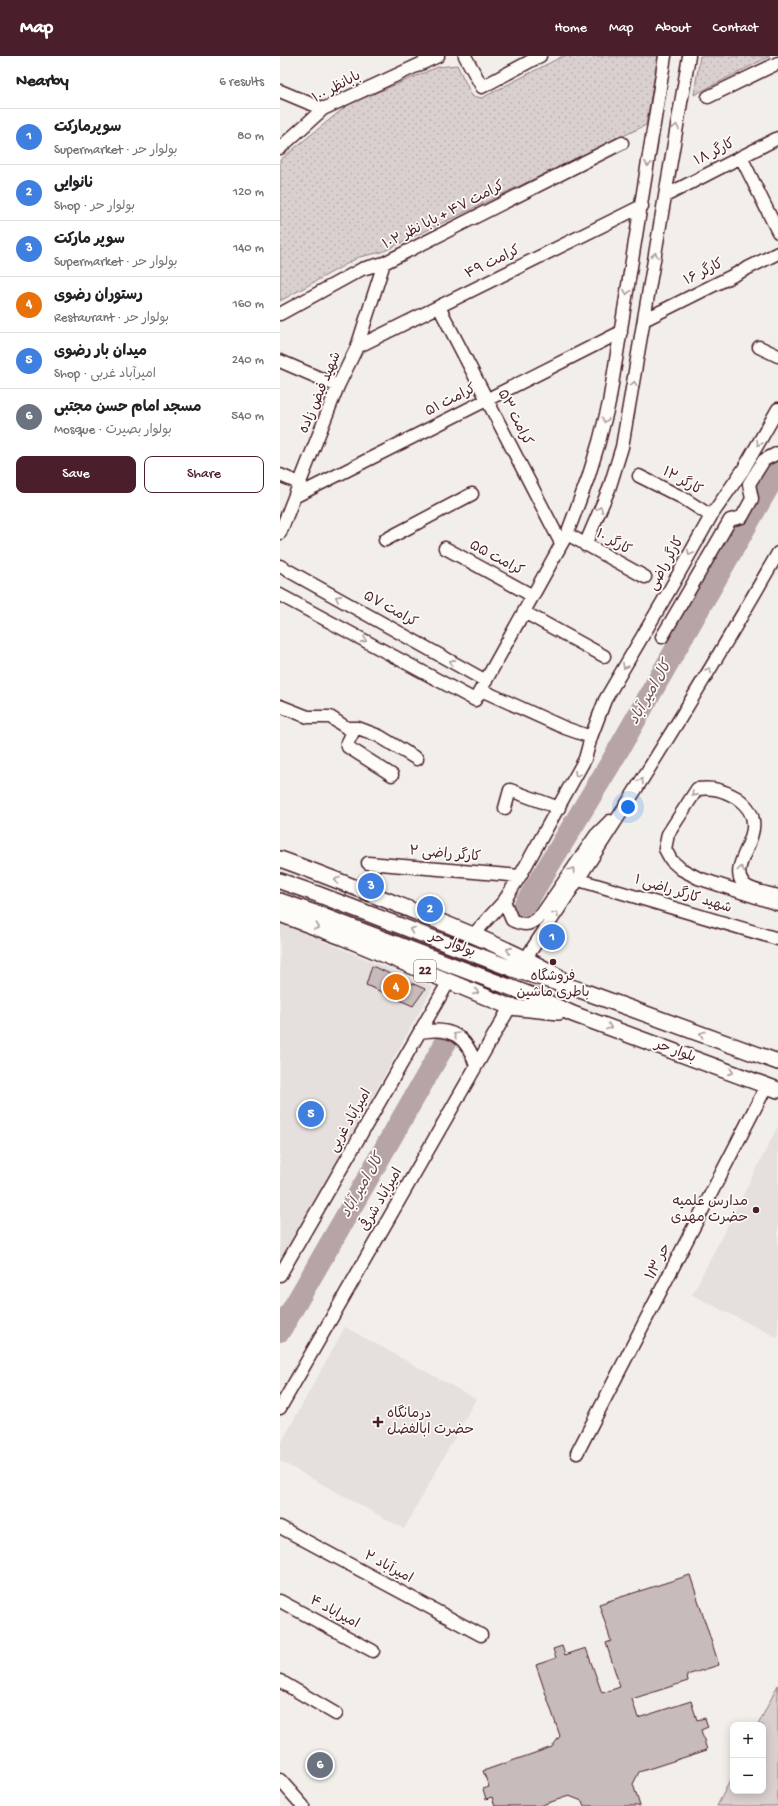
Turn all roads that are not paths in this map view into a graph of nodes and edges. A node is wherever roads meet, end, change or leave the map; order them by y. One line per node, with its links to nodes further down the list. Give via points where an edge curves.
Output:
1 (438, 56): 9 (street, بابانظر ۱۰۰)
2 (465, 56): 3 (street, via 482,87)
3 (540, 56)
4 (665, 56): 15 (street, one-way to 15)
5 (689, 56): 14 (street, one-way to 5)
6 (778, 63): 8 (street)
7 (280, 91): 9 (street)
8 (708, 97)
9 (323, 109): 12 (street, بابانظر ۱۰۰)
10 (778, 138): 13 (street, کارگر ۱۸)
11 (622, 143): 18 (street, کرامت ۴۷ + بابا نظر ۱۰۲)
12 (280, 148)
13 (741, 157): 14 (street, کارگر ۱۸); 16 (street)
14 (665, 196): 21 (street, one-way to 14)
15 (642, 206): 19 (street, کرامت ۴۹); 22 (street, one-way to 22)
16 (778, 232)
17 (778, 253): 21 (street, کارگر ۱۶)
18 (384, 263): 20 (street, کرامت ۴۷ + بابا نظر ۱۰۲, via 362,269); 23 (street, شهید فیض زاده)
19 (439, 307): 23 (street, کرامت ۴۹); 28 (street, کرامت ۵۳)
20 (280, 314)
21 (644, 320): 40 (street, one-way to 21, via 609,489 622,447)
22 (621, 332): 28 (street, کرامت ۵۱); 38 (street, one-way to 38, via 609,403 599,442)
23 (357, 347): 27 (street, شهید فیض زاده)
24 (759, 347): 25 (street)
25 (778, 356)
26 (280, 360): 27 (street)
27 (338, 386): 33 (street, شهید فیض زاده)
28 (487, 400): 35 (street, کرامت ۵۱); 38 (street, کرامت ۵۳)
29 (778, 409): 36 (street, کارگر راضی, one-way to 36, via 743,470)
30 (778, 453): 48 (street, via 764,460 749,484 752,499 742,517 730,520)
31 (280, 476): 33 (street)
32 (639, 476): 36 (street, کارگر ۱۲, via 683,498)
33 (300, 484): 35 (street, شهید فیض زاده)
34 (472, 494): 39 (street)
35 (296, 496): 37 (street, شهید فیض زاده)
36 (711, 516): 53 (street, کارگر راضی, one-way to 53, via 605,700)
37 (280, 534)
38 (564, 539): 40 (street, کارگر ۱۰); 46 (street)
39 (385, 540)
40 (585, 545): 44 (street, کارگر ۱۰)
41 (445, 548): 46 (street, کرامت ۵۵)
42 (778, 553): 56 (street, one-way to 42)
43 (280, 566): 50 (street, کرامت ۵۷, one-way to 43)
44 (645, 577)
45 (280, 595): 50 (street, one-way to 50)
46 (533, 596): 47 (street)
47 (524, 612): 49 (street); 50 (street)
48 (662, 637)
49 (604, 656)
50 (481, 690): 53 (street)
51 (280, 706): 52 (street, via 308,717 330,717 347,728)
52 (355, 728): 54 (street, via 379,736); 55 (street, via 348,747)
53 (591, 738): 58 (street, کارگر راضی, one-way to 58, via 585,760)
54 (418, 759)
55 (392, 775)
56 (626, 805): 62 (street); 66 (street, one-way to 56, via 512,920 532,924 542,914 596,835)
57 (505, 808): 58 (street, via 510,790)
58 (559, 808): 61 (street, کارگر راضی)
59 (280, 859): 69 (main road, one-way to 59)
60 (368, 863): 61 (street, کارگر راضی ۲)
61 (520, 876): 66 (street, کارگر راضی)
62 (579, 880): 70 (street, شهید کارگر راضی ۱); 71 (street, one-way to 62)
63 (280, 881): 73 (main road, بولوار حر, one-way to 63, via 513,970)
64 (778, 896): 67 (street, one-way to 67, via 745,886 740,880 740,867 752,843 756,825 748,805 726,791 710,787 697,789 668,834 665,849 671,860 698,878)
65 (280, 901): 75 (main road, بولوار حر, via 533,996)
66 (504, 901): 69 (street, کارگر راضی)
67 (778, 904)
68 (280, 914): 72 (main road, 22, one-way to 72)
69 (473, 935): 71 (main road, one-way to 69)
70 (778, 939)
71 (526, 958): 73 (main road)
72 (449, 981): 74 (main road, 22, one-way to 74); 76 (street, امیرآباد غربی)
73 (580, 990): 77 (main road, بلوار حر, one-way to 73)
74 (510, 1007): 75 (main road, 22); 78 (street, امیرآباد شرقی)
75 (573, 1014): 79 (main road, بلوار حر / 22, one-way to 79)
76 (420, 1032): 78 (street, one-way to 76, via 472,1051 456,1035 435,1029); 80 (street, امیرآباد غربی)
77 (778, 1062)
78 (476, 1066): 81 (street, امیرآباد شرقی)
79 (772, 1088): 82 (street, حر ۱/۳)
80 (280, 1275)
81 (280, 1408)
82 (577, 1453)
83 (280, 1527): 85 (street, امیرآباد ۲)
84 (280, 1601): 86 (street, امیراباد ۴)
85 (481, 1635)
86 (373, 1651)
87 (280, 1681): 88 (street)
88 (336, 1714)
89 (280, 1780): 90 (street)
90 (303, 1806)

